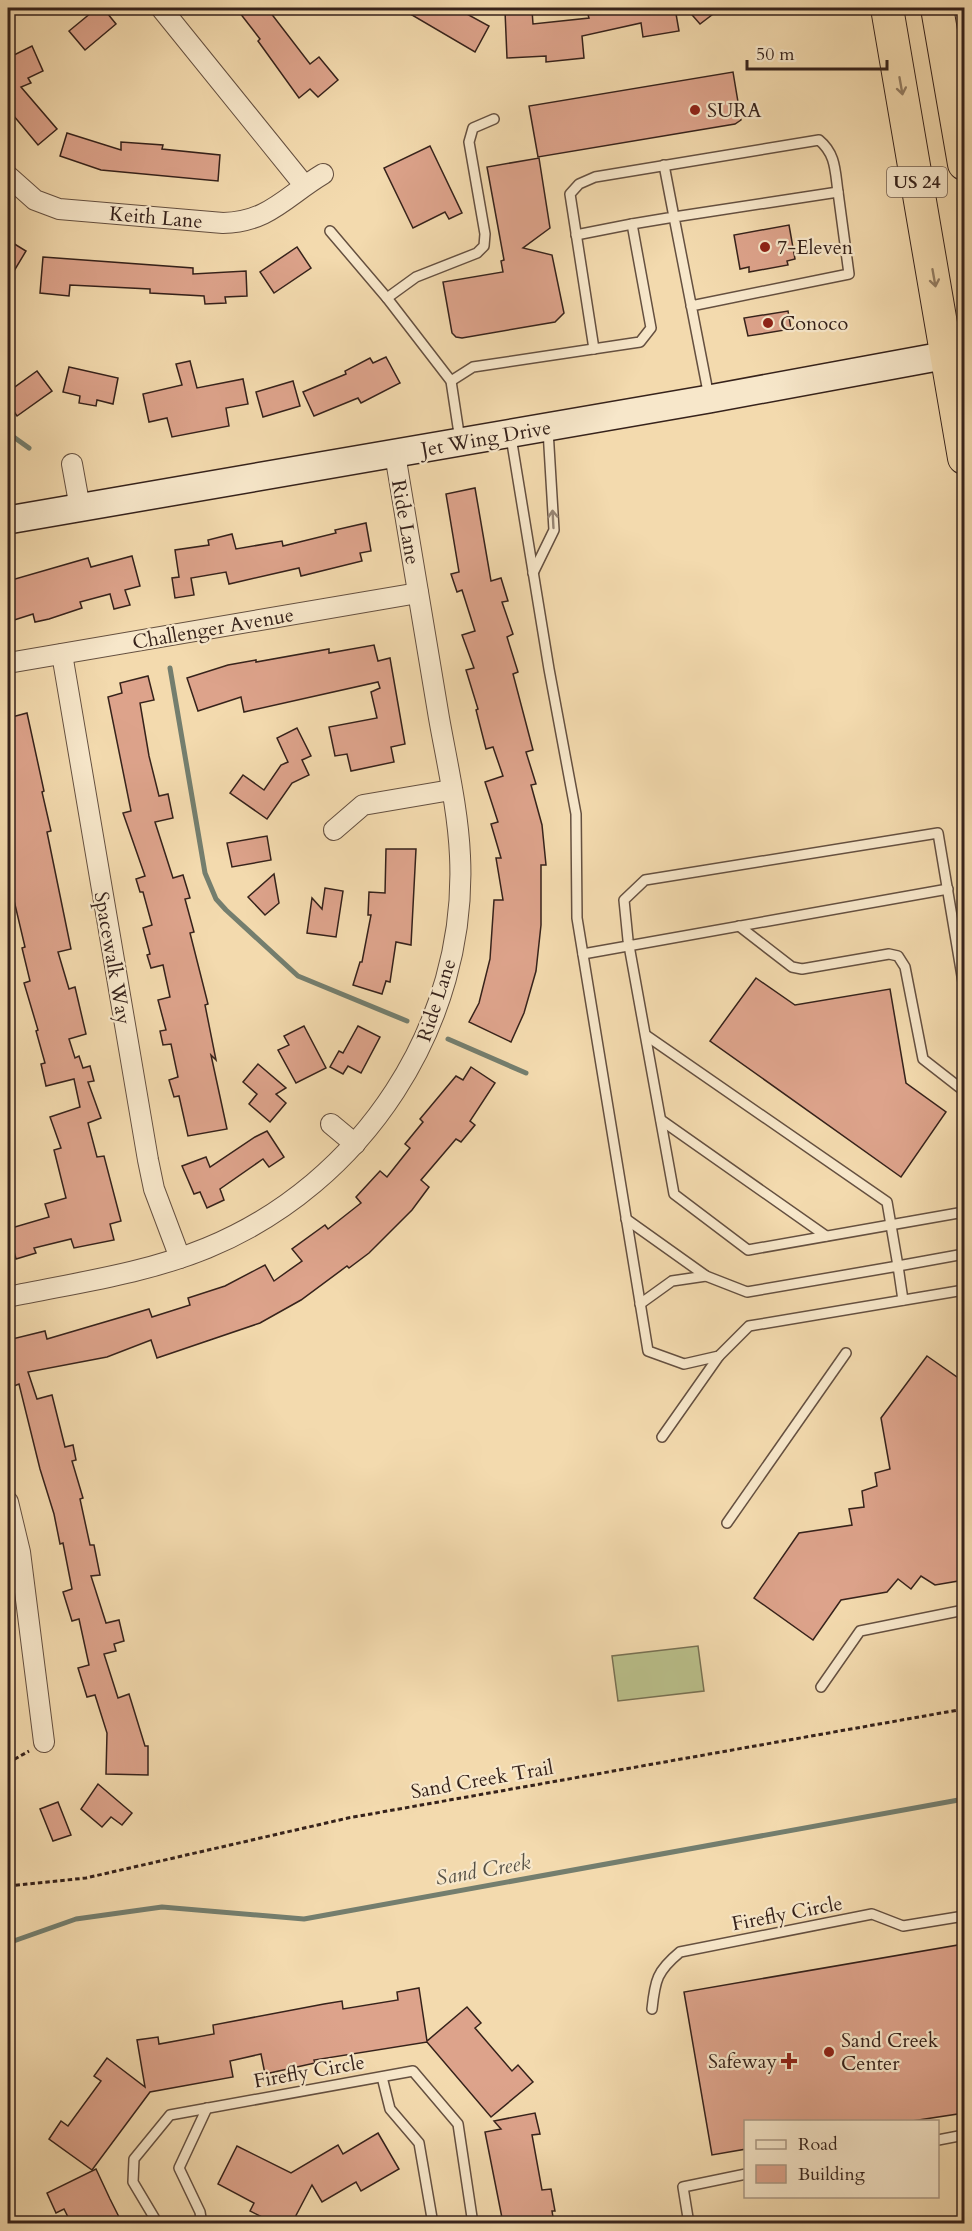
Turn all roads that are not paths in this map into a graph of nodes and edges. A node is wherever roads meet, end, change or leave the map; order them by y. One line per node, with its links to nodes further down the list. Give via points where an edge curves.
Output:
1 (161, 8): 9 (street)
2 (887, 8): 18 (highway, US 24, one-way to 18)
3 (937, 8): 5 (highway, US 24)
4 (494, 119): 15 (lane, via 473,128 469,142 484,246 477,253 416,277)
5 (964, 164)
6 (664, 165): 10 (lane, via 819,140 830,148); 11 (lane); 14 (lane, via 595,177 579,184 570,194)
7 (323, 174): 9 (street, Keith Lane)
8 (8, 176): 9 (street, Keith Lane, via 35,200 59,209 223,223 268,213)
9 (304, 185)
10 (838, 192): 11 (lane); 16 (lane, via 849,274)
11 (674, 217): 12 (lane); 16 (lane)
12 (632, 224): 14 (lane); 17 (lane, via 651,328 640,342)
13 (330, 231): 15 (lane)
14 (576, 235): 17 (lane)
15 (387, 298): 19 (lane)
16 (691, 306): 20 (lane)
17 (594, 349): 19 (lane, via 473,367)
18 (956, 354): 20 (main road, Jet Wing Drive); 25 (highway, US 24)
19 (451, 381): 23 (lane)
20 (709, 399): 21 (main road, Jet Wing Drive)
21 (548, 427): 22 (main road, Jet Wing Drive); 29 (lane, one-way to 21, via 554,530)
22 (510, 434): 23 (main road, Jet Wing Drive); 29 (lane)
23 (461, 442): 24 (main road, Jet Wing Drive)
24 (395, 454): 27 (main road, Jet Wing Drive); 30 (street, Ride Lane)
25 (964, 458)
26 (72, 464): 27 (street)
27 (80, 508): 28 (main road, Jet Wing Drive)
28 (8, 520)
29 (533, 573): 38 (lane, via 576,814 577,918)
30 (418, 593): 31 (street, Challenger Avenue); 33 (street, Ride Lane)
31 (62, 654): 32 (street, Challenger Avenue); 50 (street, Spacewalk Way, via 148,1160 154,1189)
32 (8, 663)
33 (451, 790): 34 (street, via 363,805); 44 (street, Ride Lane, via 460,856 455,938 449,965 432,1023 405,1077 381,1115)
34 (334, 830)
35 (948, 889): 36 (lane); 37 (lane, via 938,833 645,880 624,900); 39 (lane)
36 (739, 926): 37 (lane); 41 (lane, via 792,967 802,969 889,954 898,956 905,967 923,1059)
37 (629, 946): 38 (lane); 40 (lane)
38 (583, 954): 46 (lane)
39 (964, 988)
40 (647, 1036): 42 (lane); 47 (lane, via 887,1203)
41 (964, 1091)
42 (661, 1120): 48 (lane); 48 (lane, via 674,1194 748,1250)
43 (331, 1124): 44 (street)
44 (355, 1144): 50 (street, Ride Lane, via 316,1181 262,1220)
45 (964, 1212): 47 (lane)
46 (626, 1219): 52 (lane); 56 (lane)
47 (891, 1225): 48 (lane); 51 (lane)
48 (826, 1236)
49 (964, 1254): 51 (lane)
50 (180, 1258): 54 (street, Ride Lane)
51 (898, 1266): 52 (lane, via 747,1292); 55 (lane)
52 (706, 1276): 56 (lane, via 672,1281)
53 (964, 1290): 55 (lane)
54 (8, 1298)
55 (903, 1300): 58 (lane, via 749,1326)
56 (640, 1304): 58 (lane, via 648,1351 684,1364)
57 (846, 1353): 61 (lane)
58 (719, 1356): 59 (lane)
59 (662, 1437)
60 (8, 1502): 64 (street, via 20,1552)
61 (726, 1523)
62 (964, 1610): 63 (lane, via 860,1631)
63 (822, 1687)
64 (44, 1742)
65 (964, 1916): 66 (lane, Firefly Circle, via 903,1926 872,1914 680,1952 662,1967 654,1985)
66 (652, 2009)
67 (382, 2077): 68 (lane, Firefly Circle); 74 (lane, via 390,2109 419,2143); 75 (lane, Firefly Circle, via 413,2071 458,2124)
68 (207, 2108): 72 (lane, Firefly Circle, via 170,2115 134,2159 133,2182); 73 (lane, via 179,2168)
69 (964, 2135): 70 (lane)
70 (939, 2140)
71 (744, 2174): 76 (lane, via 683,2187)
72 (158, 2223)
73 (202, 2223)
74 (433, 2223)
75 (473, 2223)
76 (688, 2223)

